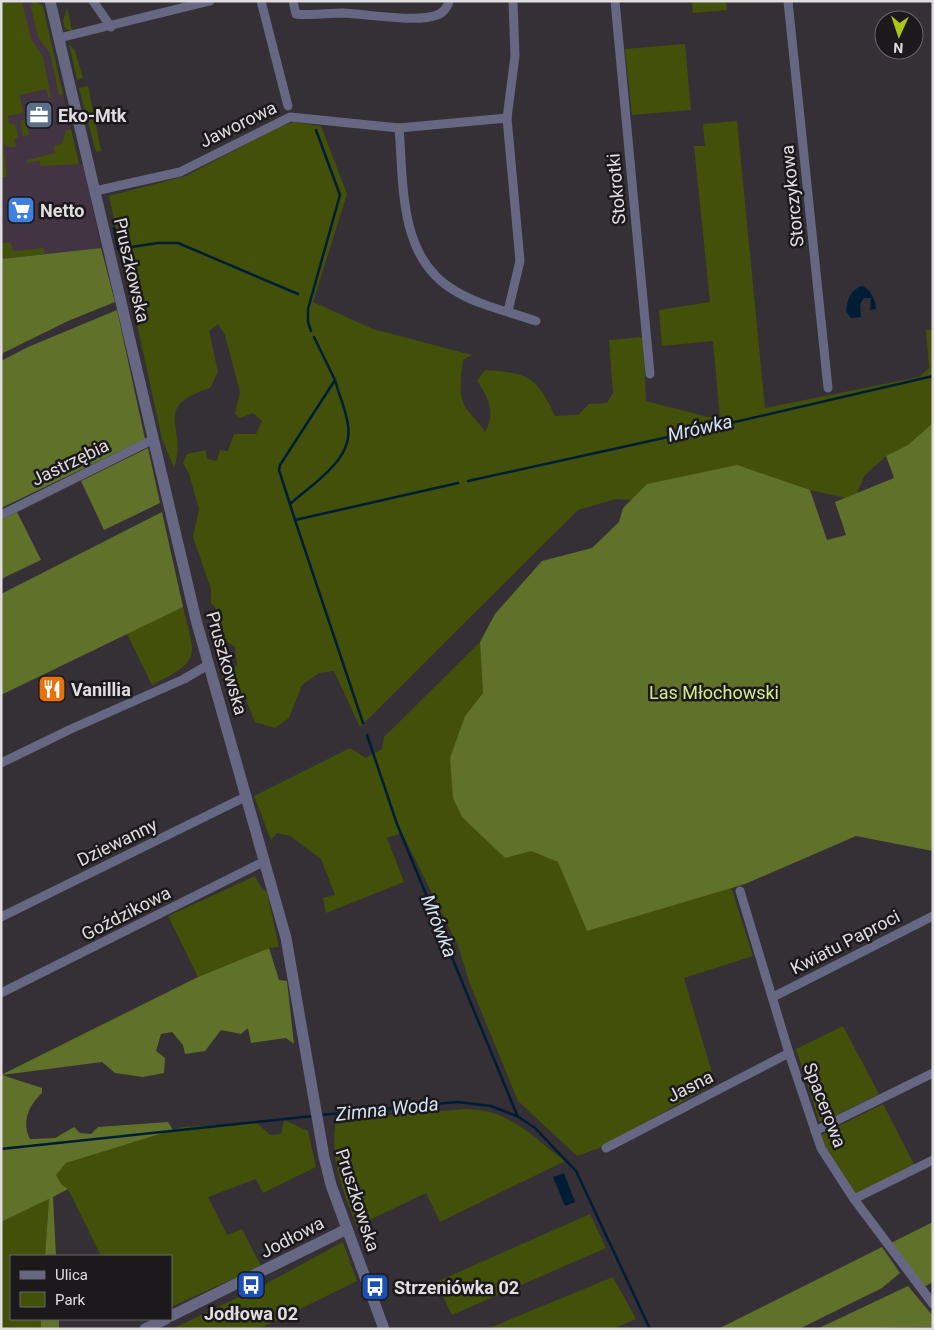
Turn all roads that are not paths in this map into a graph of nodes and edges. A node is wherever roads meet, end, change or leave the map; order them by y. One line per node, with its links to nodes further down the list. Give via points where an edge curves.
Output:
1 (50, 1): 12 (street, Pruszkowska)
2 (92, 1): 11 (street)
3 (210, 1): 10 (street)
4 (262, 1): 13 (street, Jaworowa)
5 (293, 1): 6 (street, via 296,14 423,18 438,15)
6 (449, 1)
7 (513, 1): 14 (street, via 516,56)
8 (615, 1): 19 (street, Stokrotki)
9 (788, 1): 20 (street, Storczykowa)
10 (185, 4): 11 (street)
11 (111, 27): 12 (street)
12 (59, 38): 16 (street, Pruszkowska)
13 (288, 106)
14 (507, 118): 15 (street, Jaworowa); 17 (street, via 520,262)
15 (399, 128): 16 (street, Jaworowa, via 290,117 180,172); 17 (street, via 408,226 418,252 434,274 456,292)
16 (95, 191): 21 (street, Pruszkowska)
17 (508, 312): 18 (street)
18 (536, 321)
19 (650, 374)
20 (828, 388)
21 (154, 439): 22 (street, Jastrzębia); 23 (street, Pruszkowska)
22 (1, 515)
23 (208, 665): 24 (street); 25 (street, Pruszkowska)
24 (1, 763)
25 (247, 796): 26 (street, Pruszkowska); 29 (street, Dziewanny)
26 (266, 861): 30 (street, Goździkowa); 38 (street, Pruszkowska, via 289,955 315,1117 331,1184)
27 (740, 891): 31 (street, Spacerowa)
28 (933, 916): 31 (street, Kwiatu Paproci)
29 (1, 917)
30 (1, 994)
31 (773, 997): 32 (street, Spacerowa)
32 (789, 1053): 34 (street, Spacerowa); 35 (street, Jasna)
33 (933, 1073): 34 (street)
34 (815, 1131): 37 (street, Spacerowa, via 821,1148)
35 (606, 1148)
36 (933, 1160): 37 (street)
37 (854, 1200): 39 (street, Spacerowa)
38 (347, 1229): 40 (street, Jodłowa); 43 (street, Pruszkowska)
39 (933, 1304)
40 (172, 1316)
41 (164, 1320): 42 (street)
42 (145, 1329)
43 (384, 1329)

